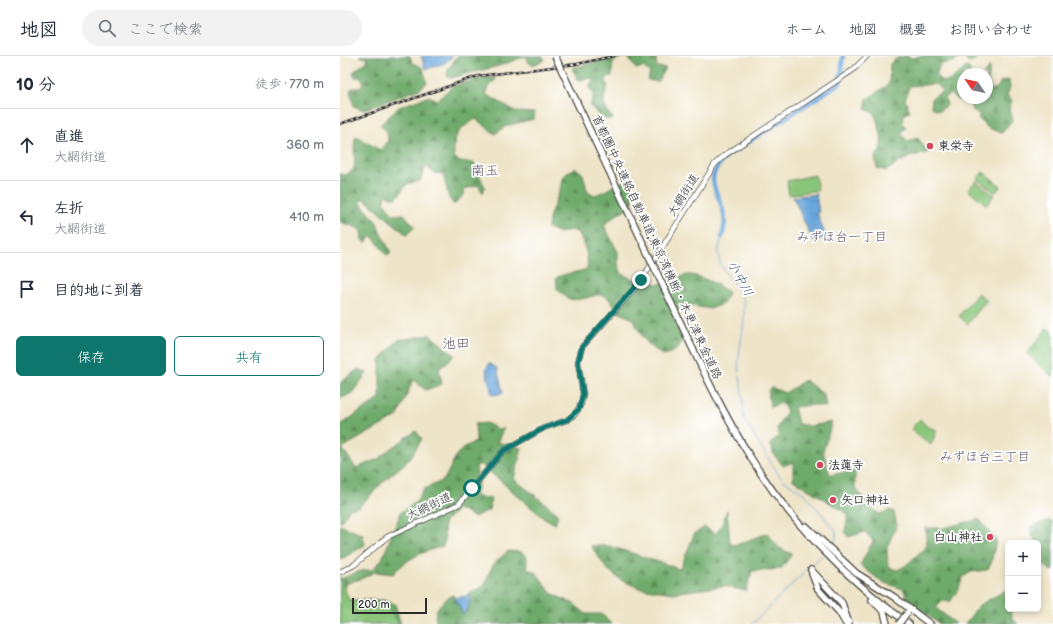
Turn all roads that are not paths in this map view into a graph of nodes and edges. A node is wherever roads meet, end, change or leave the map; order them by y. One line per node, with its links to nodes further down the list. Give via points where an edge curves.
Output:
1 (555, 56): 3 (highway, 首都圏中央連絡自動車道;東京湾横断・木更津東金道路, bridge, via 694,351)
2 (867, 56): 6 (main road, 大網街道, via 857,68 715,164 636,288 582,347 578,362 583,394 575,414 503,451 459,504 387,537 354,565)
3 (743, 445): 4 (highway, 首都圏中央連絡自動車道;東京湾横断・木更津東金道路); 5 (highway, 首都圏中央連絡自動車道;東京湾横断・木更津東金道路, via 771,487)
4 (802, 522): 5 (highway); 13 (highway, 首都圏中央連絡自動車道;東京湾横断・木更津東金道路, via 848,572)
5 (825, 548): 7 (highway, via 834,552 856,573 894,597); 10 (highway, via 881,608); 13 (highway, 首都圏中央連絡自動車道;東京湾横断・木更津東金道路, via 865,590)
6 (340, 572)
7 (909, 613): 11 (highway, bridge); 12 (highway, bridge); 14 (highway)
8 (846, 624): 9 (highway, via 840,612 818,589 810,570 842,602)
9 (849, 624)
10 (888, 624)
11 (899, 624)
12 (902, 624)
13 (910, 624)
14 (930, 624)

